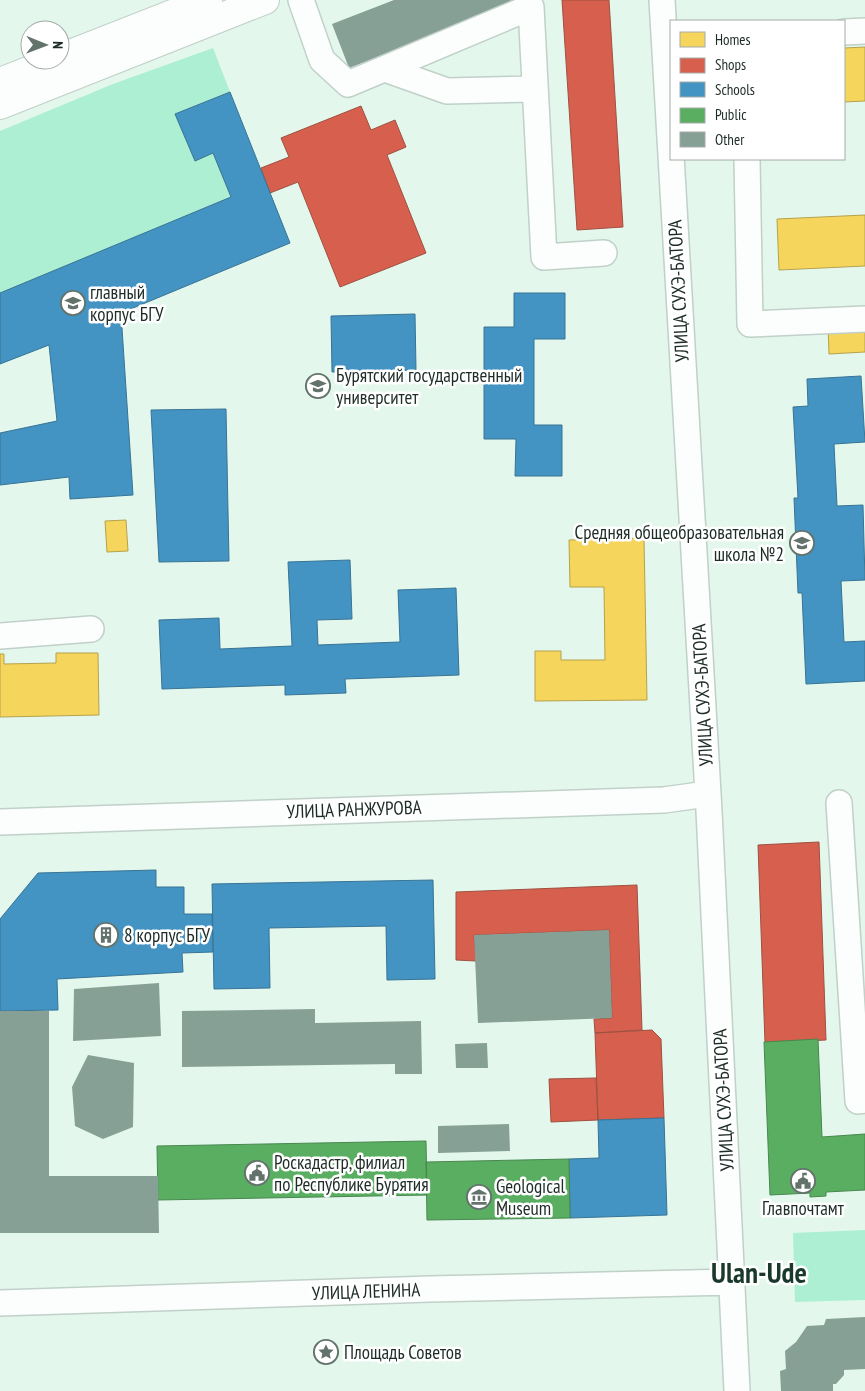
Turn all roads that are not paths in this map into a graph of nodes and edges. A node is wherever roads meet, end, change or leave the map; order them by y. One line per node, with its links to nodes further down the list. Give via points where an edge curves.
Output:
1 (208, 0): 8 (main road)
2 (265, 0): 13 (main road)
3 (301, 0): 9 (street, via 322,60 348,84)
4 (662, 0): 14 (street, УЛИЦА СУХЭ-БАТОРА)
5 (530, 3): 9 (street); 12 (street)
6 (865, 30): 7 (street)
7 (845, 32)
8 (70, 54)
9 (385, 69): 12 (street, via 447,91)
10 (31, 70): 11 (main road)
11 (0, 82)
12 (535, 89): 17 (street, via 544,257)
13 (0, 105)
14 (670, 141)
15 (671, 160): 21 (street, УЛИЦА СУХЭ-БАТОРА)
16 (747, 160): 18 (street, via 750,324)
17 (604, 253)
18 (865, 319)
19 (91, 629): 20 (street)
20 (0, 636)
21 (707, 794): 23 (street, УЛИЦА РАНЖУРОВА, via 664,800); 25 (street, УЛИЦА СУХЭ-БАТОРА)
22 (839, 802): 24 (street, via 858,1101)
23 (0, 822)
24 (865, 1100)
25 (732, 1282): 26 (street, УЛИЦА ЛЕНИНА); 27 (street, УЛИЦА СУХЭ-БАТОРА)
26 (0, 1303)
27 (737, 1391)

